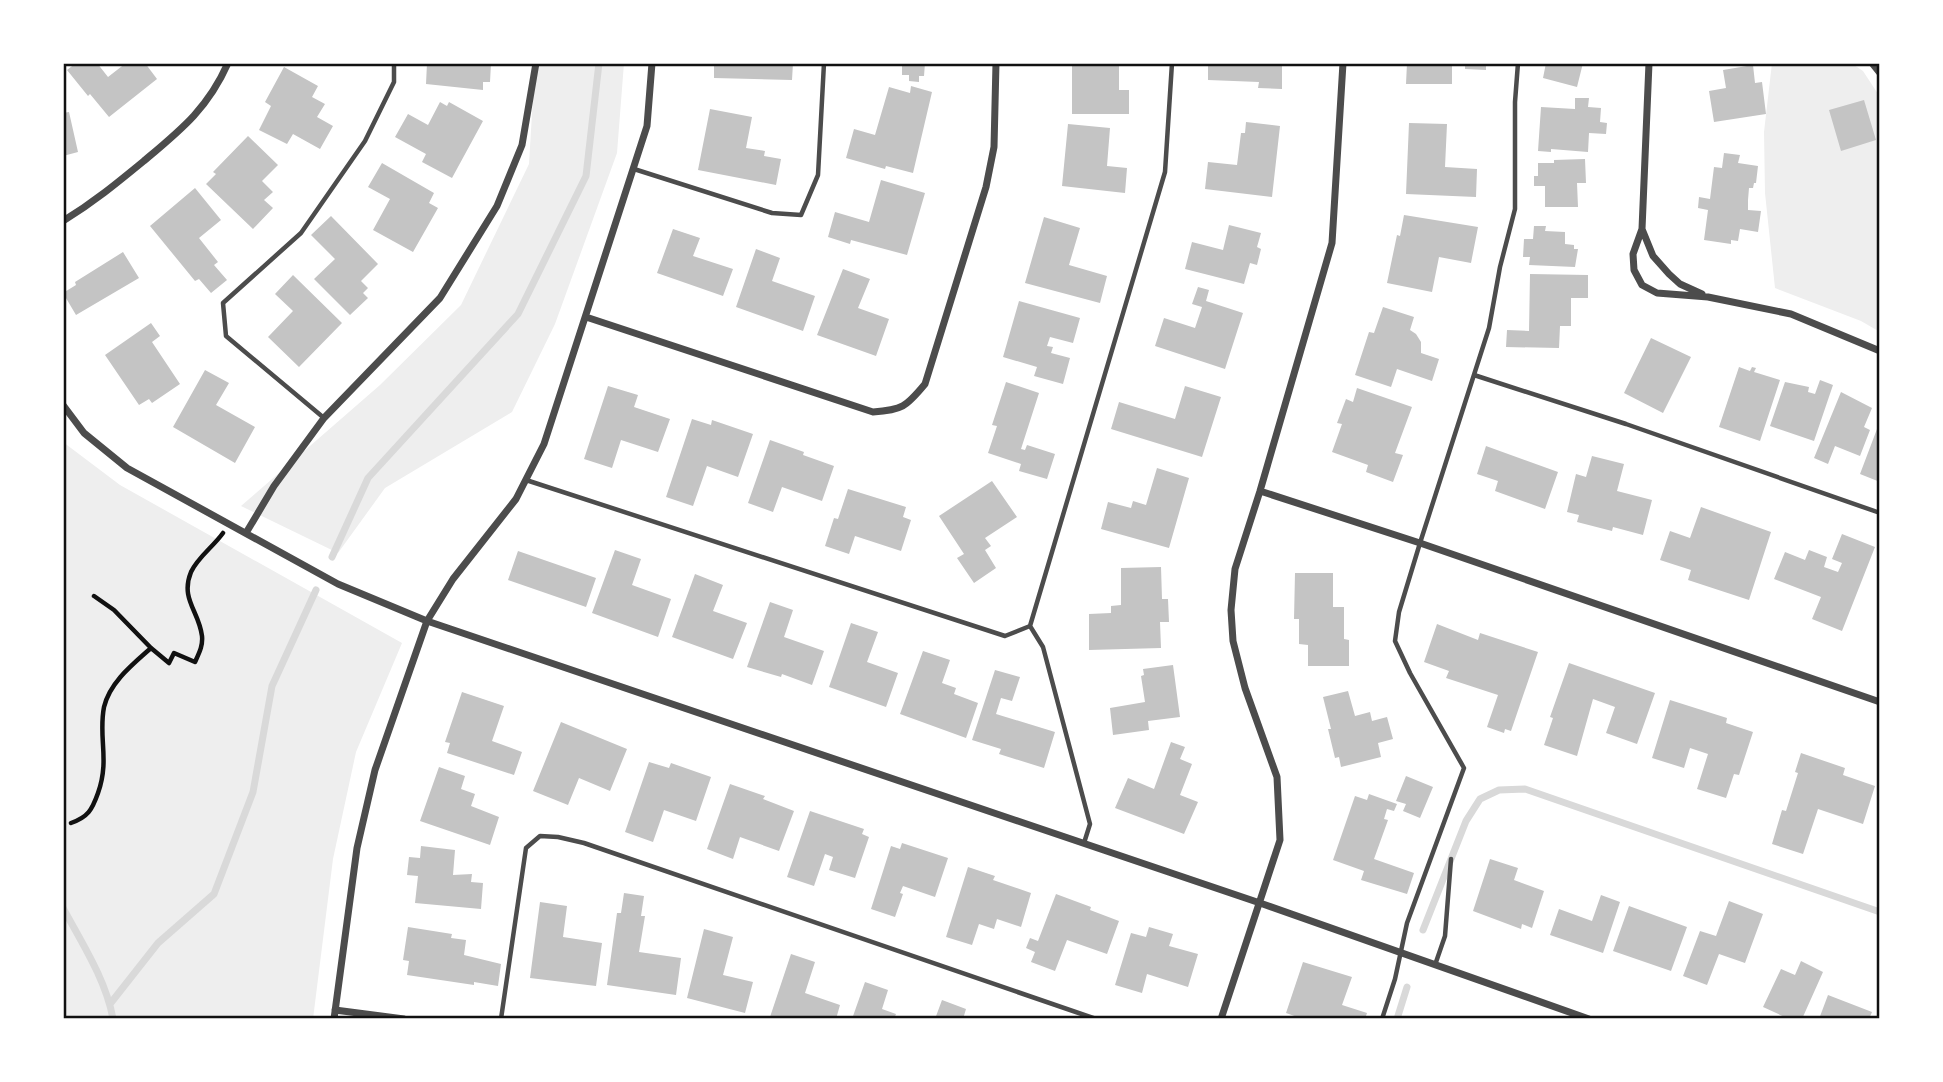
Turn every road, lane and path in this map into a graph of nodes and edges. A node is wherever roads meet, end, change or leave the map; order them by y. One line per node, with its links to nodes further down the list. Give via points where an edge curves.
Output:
1 (228, 63): 14 (street, via 192,120 95,202)
2 (394, 63): 21 (lane, via 394,82 366,141 301,233 223,303 226,336)
3 (536, 63): 21 (street, via 522,145 498,206 440,298)
4 (652, 63): 13 (street, via 647,126)
5 (824, 63): 13 (lane, via 818,176 801,215 772,213)
6 (996, 63): 17 (street, via 994,147 986,187 925,384 908,405 873,412)
7 (1172, 63): 30 (lane, via 1165,172)
8 (1343, 63): 23 (street, via 1332,243)
9 (1518, 63): 19 (lane, via 1515,209)
10 (1872, 63): 12 (street)
11 (1651, 64): 15 (street)
12 (1880, 73)
13 (634, 169): 17 (street)
14 (63, 221)
15 (1642, 229): 16 (street, via 1653,256 1669,274); 16 (street, via 1633,254 1634,270 1642,285 1657,293)
16 (1708, 297): 18 (street, via 1791,314)
17 (586, 317): 22 (street, via 544,444)
18 (1880, 351)
19 (1474, 375): 24 (lane); 27 (lane)
20 (63, 405): 25 (street, via 84,433 127,468)
21 (324, 418): 26 (street)
22 (526, 480): 29 (street); 30 (lane, via 1005,636)
23 (1260, 491): 27 (street); 36 (street, via 1235,569 1231,610 1233,641 1245,688 1277,777 1280,840)
24 (1880, 513)
25 (229, 524): 26 (street); 31 (path, via 191,572 187,589 202,635 195,662 174,653 169,663)
26 (246, 533): 29 (street, via 338,584)
27 (1420, 543): 32 (street); 37 (lane, via 1395,642 1464,768 1407,923)
28 (94, 596): 31 (path)
29 (427, 621): 34 (street); 39 (street, via 375,770 357,848)
30 (1030, 626): 34 (lane, via 1043,647 1090,824)
31 (151, 648): 33 (path, via 115,683 104,706 105,769 100,788 92,810)
32 (1880, 702)
33 (71, 823)
34 (1084, 844): 36 (street)
35 (1451, 859): 38 (lane, via 1446,936)
36 (1260, 902): 37 (street); 43 (street)
37 (1401, 953): 38 (street); 44 (lane)
38 (1435, 965): 45 (street)
39 (334, 1015): 40 (street)
40 (404, 1019)
41 (501, 1019): 42 (lane, via 526,848 540,836 584,843)
42 (1096, 1019)
43 (1221, 1019)
44 (1382, 1019)
45 (1589, 1019)

